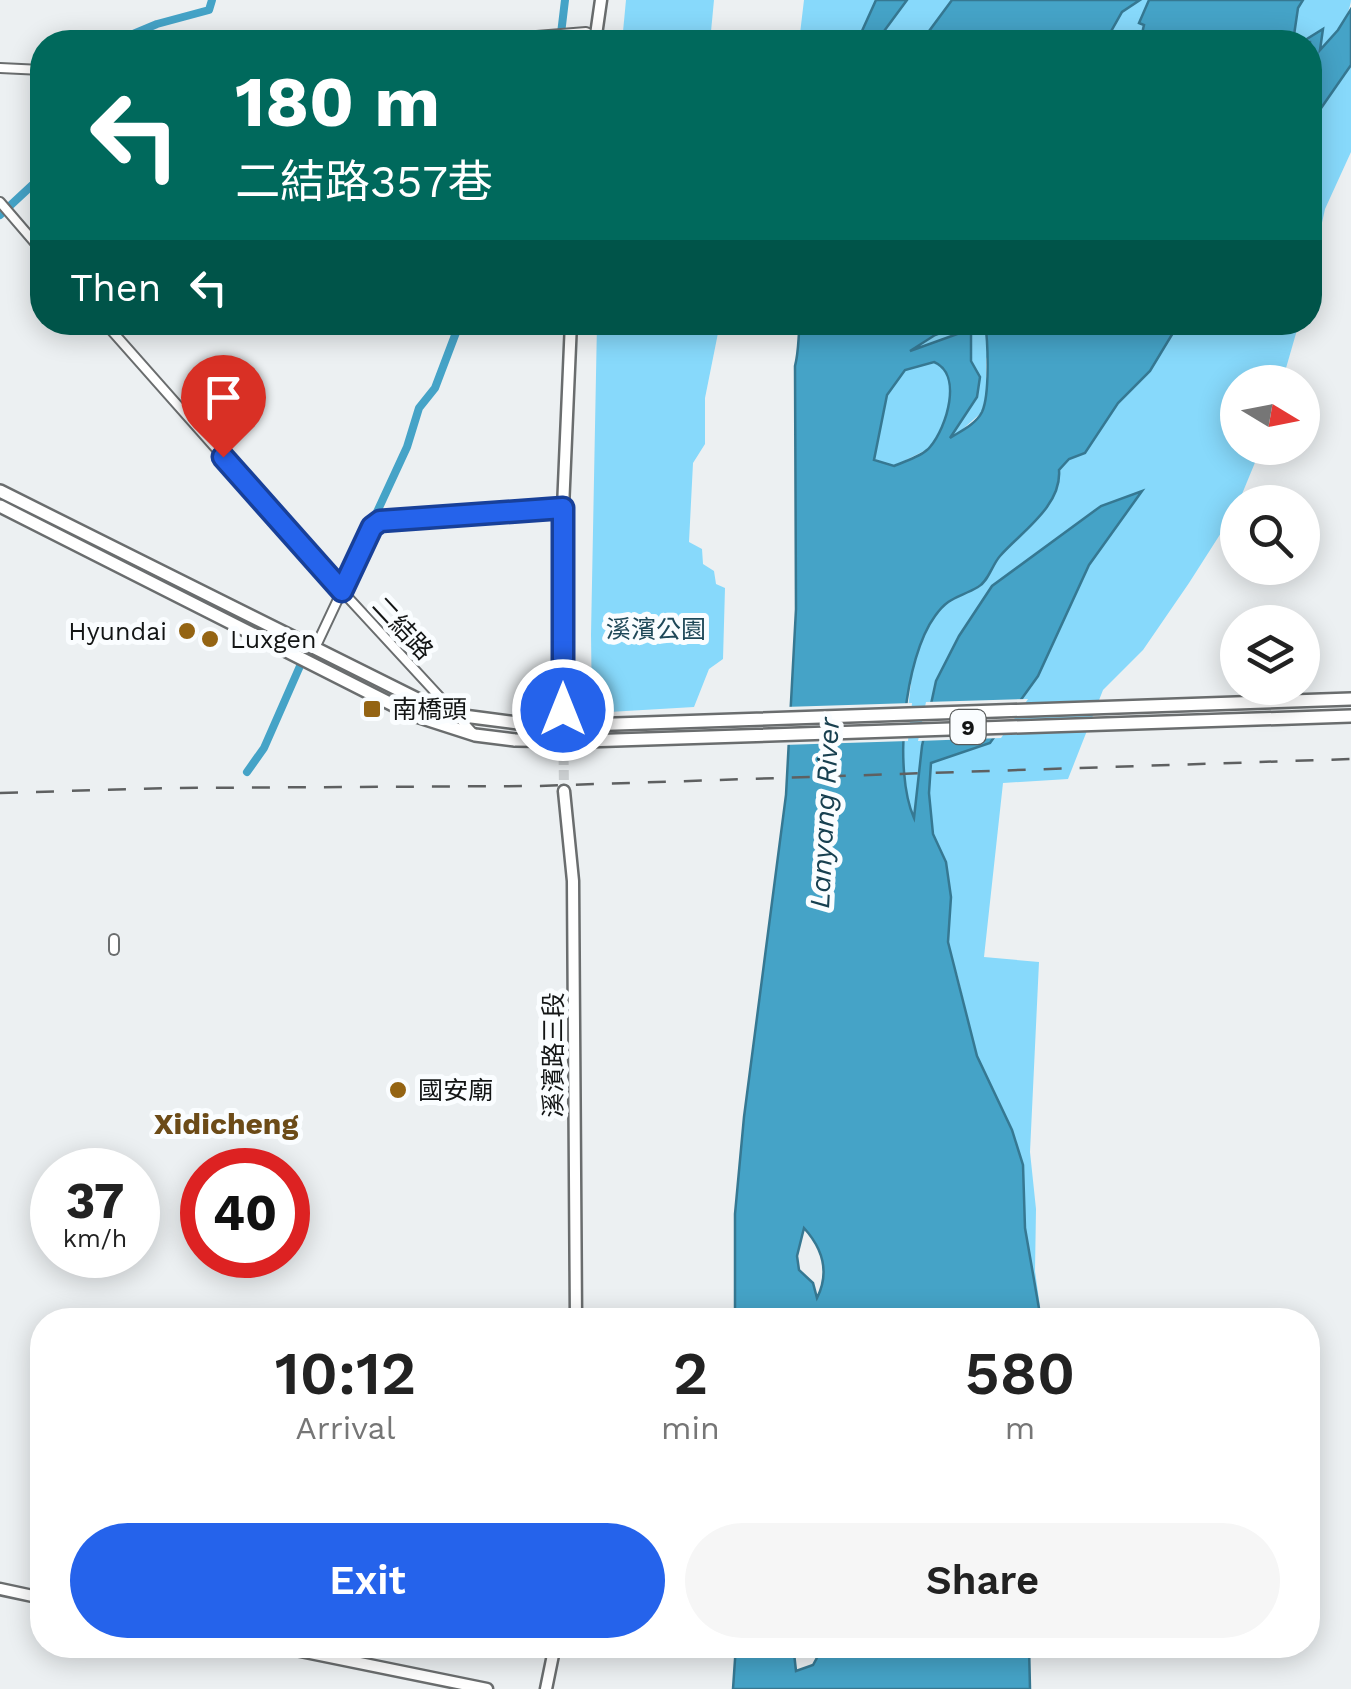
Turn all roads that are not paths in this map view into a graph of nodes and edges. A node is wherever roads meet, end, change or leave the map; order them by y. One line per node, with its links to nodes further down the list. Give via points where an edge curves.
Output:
1 (600, 0): 2 (street)
2 (597, 30)
3 (0, 68): 4 (street)
4 (30, 69)
5 (4, 208): 6 (street)
6 (30, 238)
7 (116, 335): 13 (street, 二結路)
8 (570, 335): 11 (street)
9 (0, 491): 12 (main road, 9)
10 (0, 506): 12 (main road, 9)
11 (563, 508): 13 (street, via 370,523); 17 (street)
12 (38, 518): 14 (main road, 9); 15 (main road, 9)
13 (342, 591): 14 (street); 18 (street, 二結路)
14 (315, 649): 15 (street); 18 (main road, 9)
15 (308, 662): 20 (main road, 9, via 413,715)
16 (1351, 699): 18 (main road, 9, bridge, via 586,724)
17 (563, 710)
18 (456, 715): 20 (street, 二結路)
19 (1351, 716): 20 (main road, 9, bridge, via 585,741)
20 (475, 734)
21 (564, 790): 24 (street, 溪濱路三段, via 573,880)
22 (114, 939): 23 (street)
23 (114, 950)
24 (576, 1308)
25 (0, 1590): 26 (street)
26 (30, 1596)
27 (335, 1658): 29 (street)
28 (552, 1658): 30 (street)
29 (487, 1689)
30 (546, 1689)

